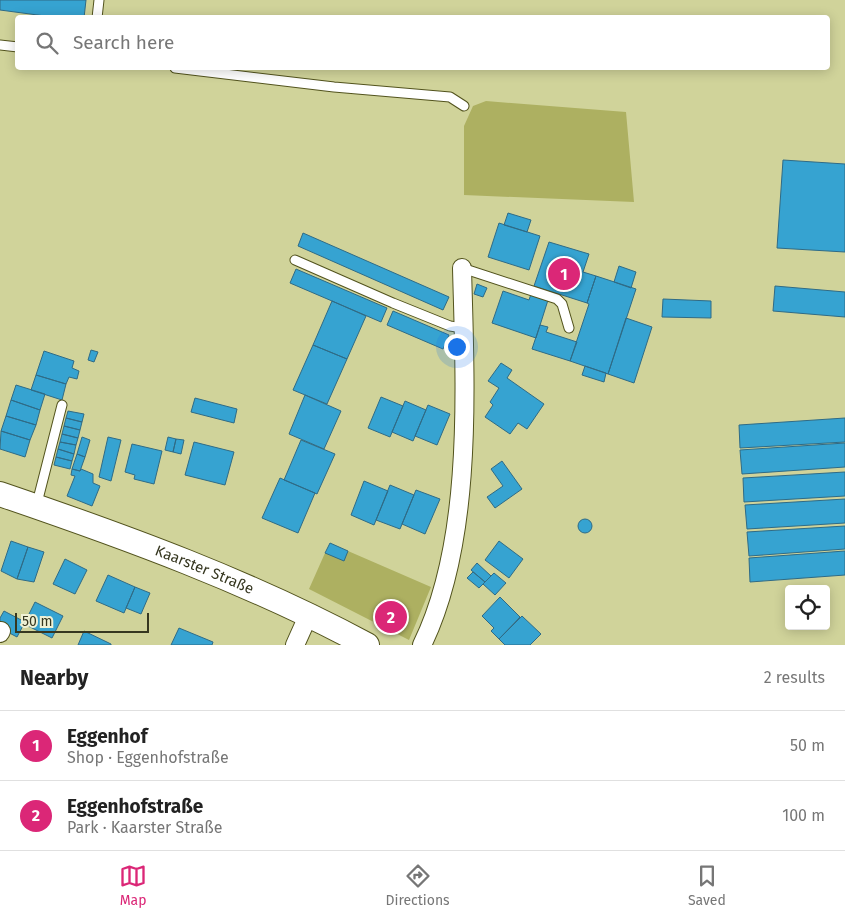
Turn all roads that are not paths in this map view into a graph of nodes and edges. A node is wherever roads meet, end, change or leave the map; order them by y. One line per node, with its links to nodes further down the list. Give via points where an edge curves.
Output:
1 (99, 0): 2 (lane)
2 (97, 15)
3 (0, 45): 4 (lane)
4 (15, 47)
5 (192, 70): 6 (lane, via 450,98)
6 (464, 106)
7 (295, 260): 9 (lane, via 434,320)
8 (462, 268): 9 (street); 10 (lane, via 557,299 562,304)
9 (463, 328): 17 (street, via 462,462 453,545 433,623)
10 (569, 328)
11 (62, 405): 13 (lane)
12 (0, 494): 13 (main road, Kaarster Straße)
13 (36, 507): 14 (main road, Kaarster Straße, via 162,551)
14 (308, 616): 15 (street); 16 (main road, Kaarster Straße)
15 (295, 645)
16 (367, 645)
17 (422, 645)

